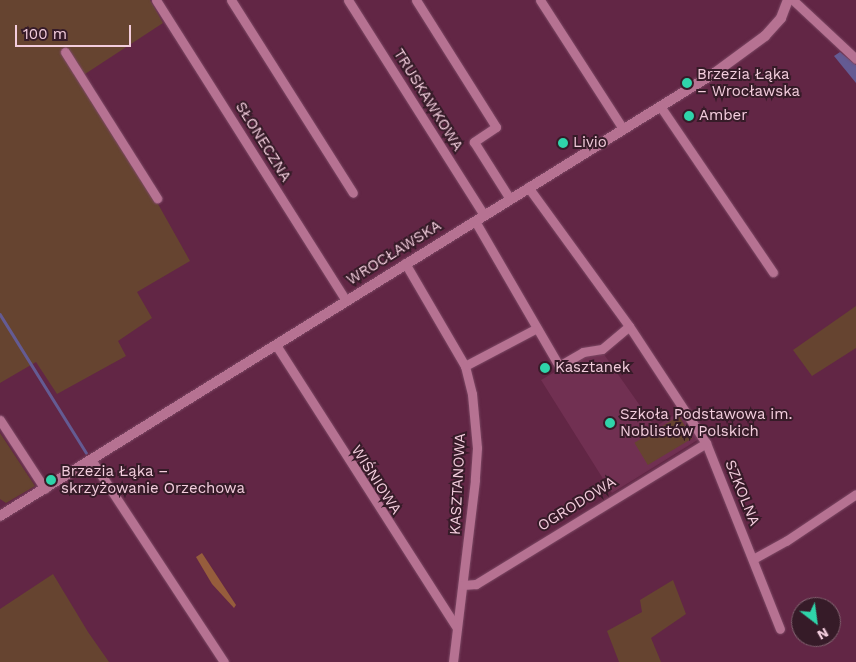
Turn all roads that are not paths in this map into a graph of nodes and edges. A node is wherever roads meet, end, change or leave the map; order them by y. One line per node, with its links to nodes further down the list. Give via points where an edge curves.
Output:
1 (156, 0): 19 (street, SŁONECZNA)
2 (231, 0): 13 (street)
3 (348, 0): 16 (street, TRUSKAWKOWA)
4 (416, 0): 15 (street, via 496,127 474,142)
5 (540, 0): 11 (street)
6 (788, 0): 10 (street, WROCŁAWSKA, via 775,26 755,45)
7 (793, 0): 9 (street)
8 (65, 52): 14 (street)
9 (856, 59)
10 (660, 106): 11 (street, WROCŁAWSKA); 18 (street)
11 (623, 129): 12 (street, WROCŁAWSKA)
12 (528, 187): 15 (street, WROCŁAWSKA); 20 (street, SZKOLNA)
13 (353, 193)
14 (156, 198)
15 (510, 199): 16 (street, WROCŁAWSKA)
16 (479, 218): 17 (street, WROCŁAWSKA); 21 (street, TRUSKAWKOWA)
17 (405, 263): 19 (street, WROCŁAWSKA); 23 (street, KASZTANOWA)
18 (773, 272)
19 (346, 300): 22 (street, WROCŁAWSKA)
20 (629, 326): 21 (street, TRUSKAWKOWA, via 602,349 583,352 559,366); 25 (street, SZKOLNA)
21 (537, 328): 23 (street)
22 (276, 345): 26 (street, WROCŁAWSKA); 32 (street, WIŚNIOWA)
23 (466, 366): 31 (street, KASZTANOWA, via 477,448)
24 (0, 420): 27 (street)
25 (706, 443): 30 (street, SZKOLNA); 31 (street, OGRODOWA, via 476,584)
26 (92, 461): 27 (street, WROCŁAWSKA); 35 (street)
27 (45, 489): 29 (street, WROCŁAWSKA)
28 (856, 494): 30 (street, via 786,541)
29 (2, 511)
30 (753, 558): 33 (street, SZKOLNA)
31 (463, 585): 32 (street, KASZTANOWA)
32 (457, 628): 34 (street, KASZTANOWA)
33 (780, 629)
34 (455, 647): 36 (street, KASZTANOWA); 37 (street)
35 (224, 662)
36 (453, 662)
37 (461, 662)

